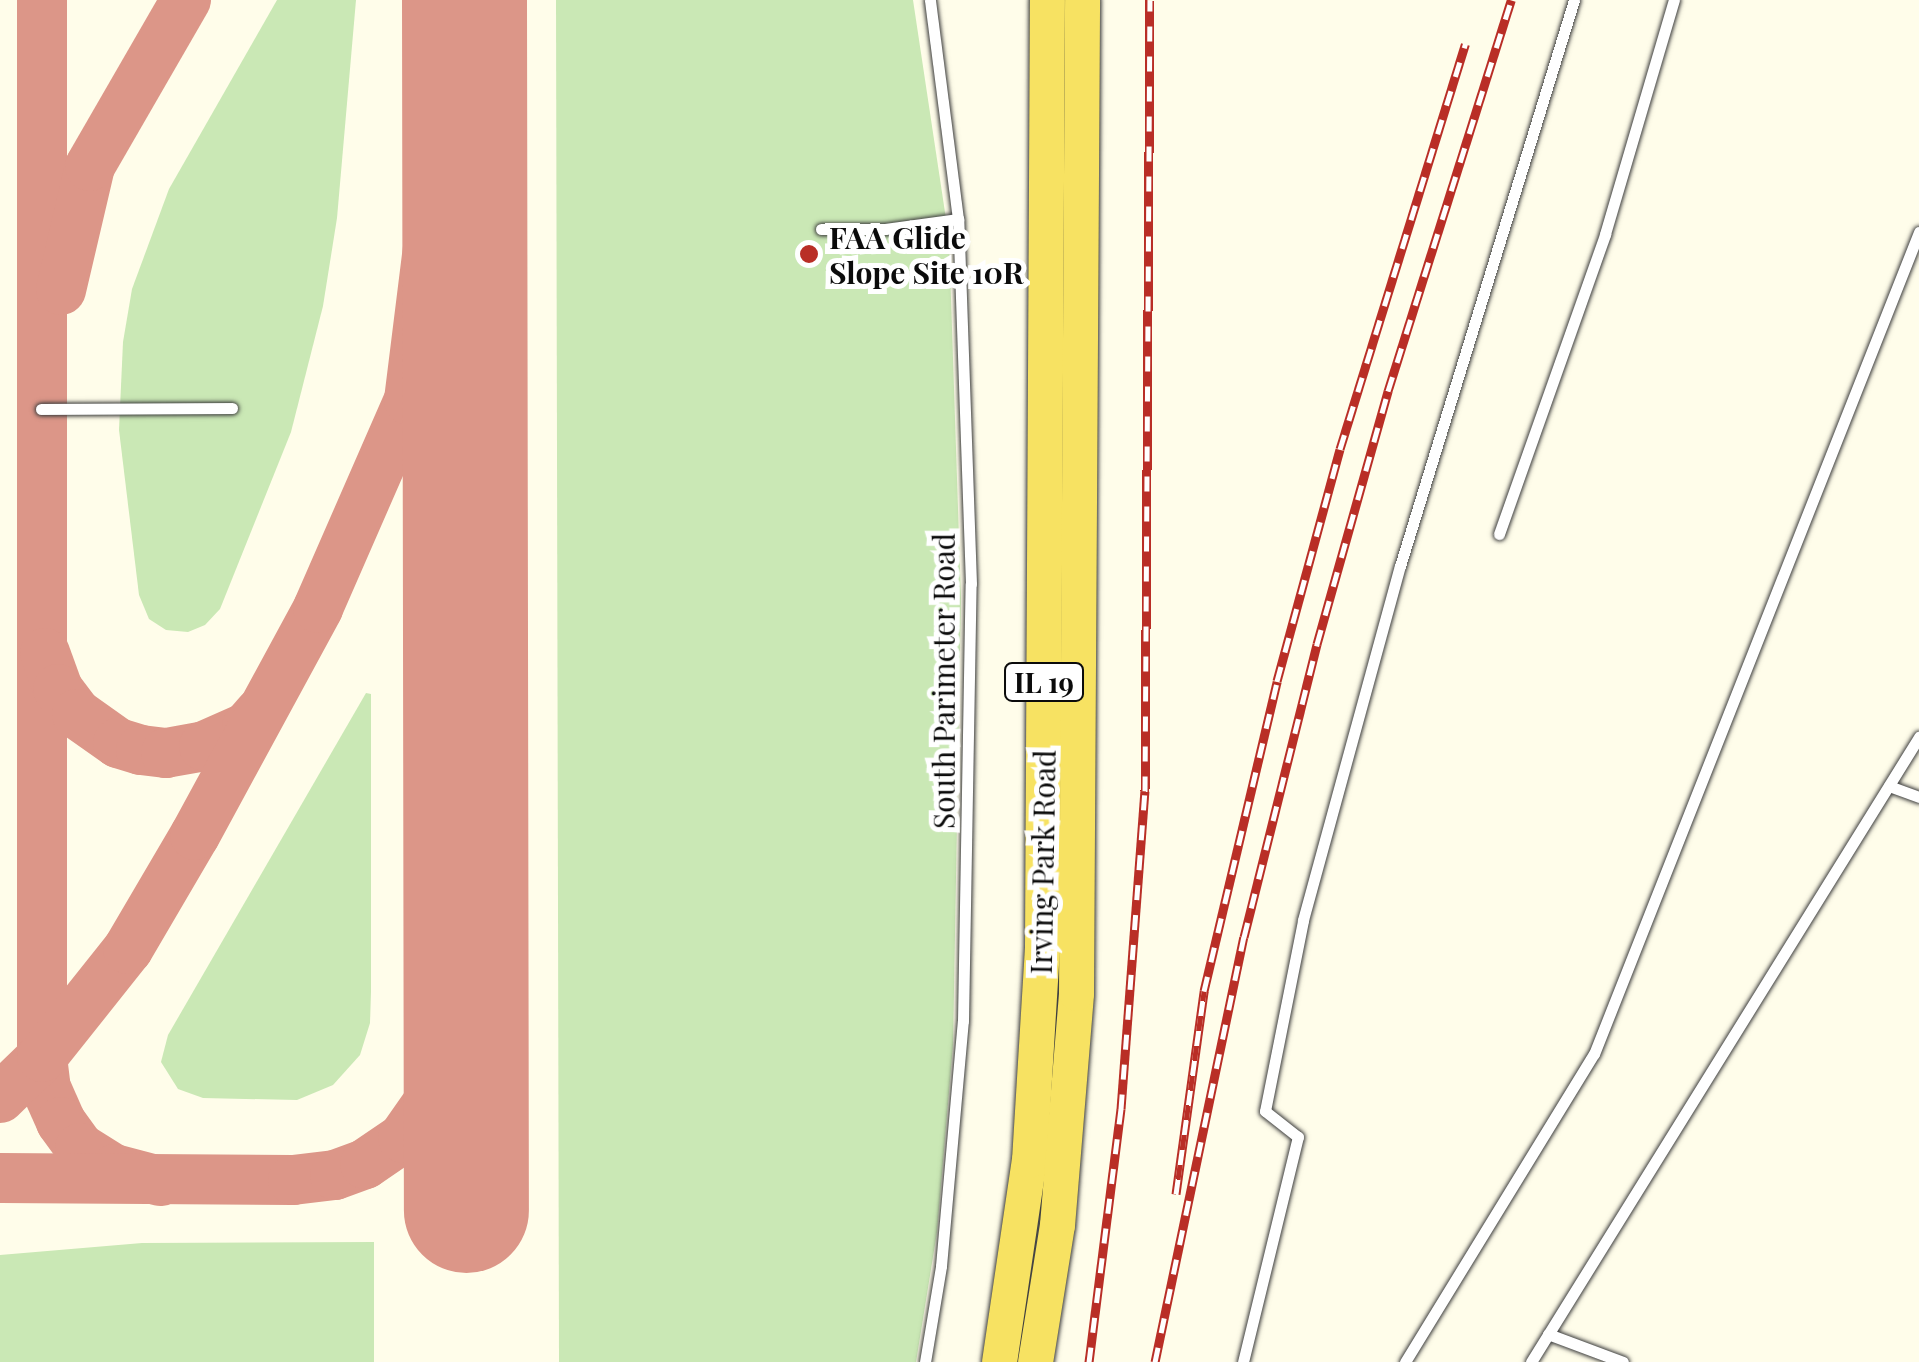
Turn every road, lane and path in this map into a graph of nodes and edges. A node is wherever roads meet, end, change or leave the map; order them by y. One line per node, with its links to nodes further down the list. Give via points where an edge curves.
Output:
1 (930, 0): 7 (lane, South Parimeter Road)
2 (1046, 0): 6 (main road, Irving Park Road / IL 19)
3 (1082, 0): 6 (main road, Irving Park Road / IL 19)
4 (1574, 0): 20 (lane, via 1406,547 1303,920 1266,1110 1298,1137)
5 (1674, 0): 12 (lane, via 1604,234)
6 (1064, 113): 18 (main road, Irving Park Road / IL 19, via 1042,946 1029,1160); 19 (main road, Irving Park Road / IL 19, via 1076,993 1057,1225)
7 (958, 219): 8 (lane); 17 (lane, South Parimeter Road, via 971,584 963,1021 941,1266)
8 (821, 229)
9 (1919, 232): 21 (lane, via 1594,1054)
10 (232, 408): 11 (lane)
11 (41, 410)
12 (1498, 534)
13 (1919, 737): 14 (lane)
14 (1888, 786): 15 (lane); 16 (lane)
15 (1919, 797)
16 (1548, 1334): 22 (lane); 23 (lane)
17 (924, 1362)
18 (999, 1362)
19 (1035, 1362)
20 (1243, 1362)
21 (1405, 1362)
22 (1531, 1362)
23 (1622, 1362)

